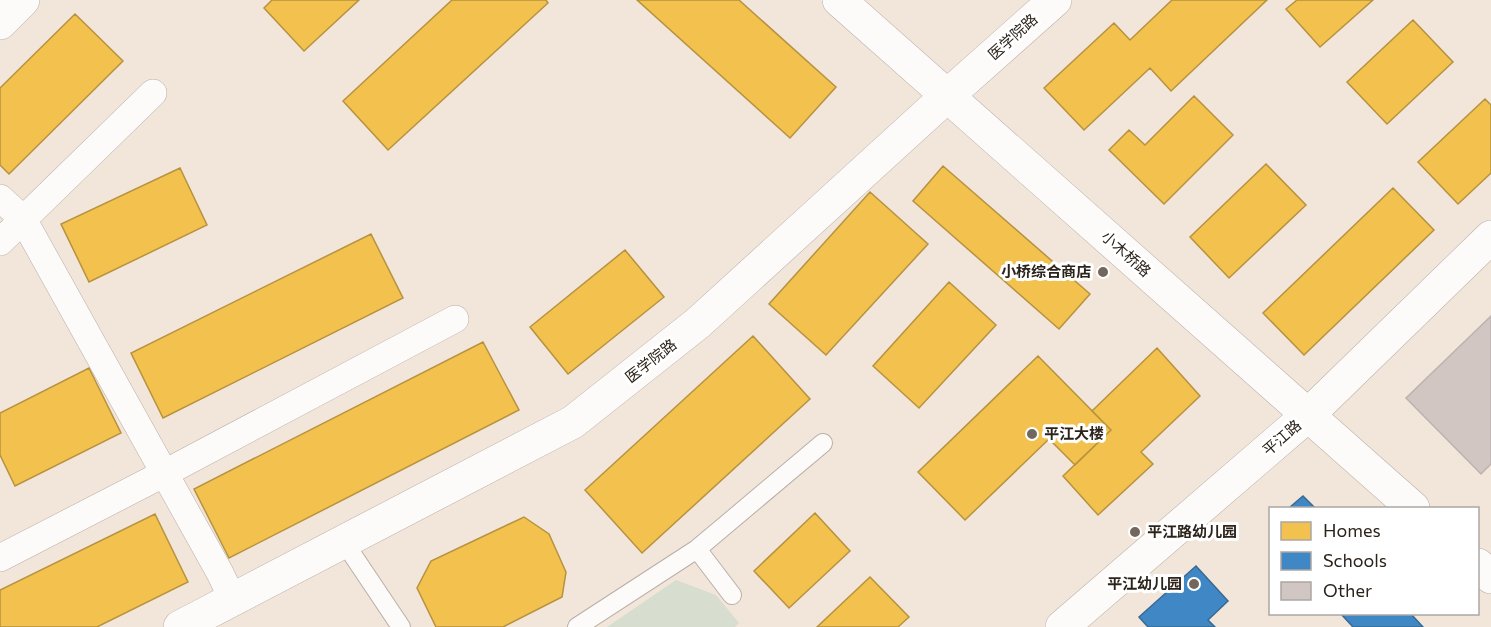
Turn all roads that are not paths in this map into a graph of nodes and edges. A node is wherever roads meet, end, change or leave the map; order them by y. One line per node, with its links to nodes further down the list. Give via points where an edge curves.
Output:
1 (23, 0): 4 (street)
2 (839, 0): 6 (street, 小木桥路)
3 (1055, 0): 6 (street, 医学院路)
4 (0, 22)
5 (153, 93): 8 (street)
6 (948, 96): 12 (street, 小木桥路); 16 (street, 医学院路, via 698,323 573,422)
7 (0, 198): 8 (street)
8 (23, 219): 10 (street); 14 (street)
9 (1491, 237): 12 (street, 平江路)
10 (0, 242)
11 (455, 319): 14 (street)
12 (1308, 416): 15 (street, 小木桥路); 26 (street, 平江路)
13 (823, 443): 17 (lane)
14 (165, 473): 18 (street); 22 (street)
15 (1412, 507)
16 (344, 543): 22 (street, 医学院路); 24 (lane)
17 (697, 549): 21 (lane); 25 (lane)
18 (0, 558)
19 (1479, 567): 20 (street)
20 (1491, 577)
21 (732, 595)
22 (233, 600): 23 (street, 医学院路)
23 (180, 627)
24 (400, 627)
25 (577, 627)
26 (1062, 627)

